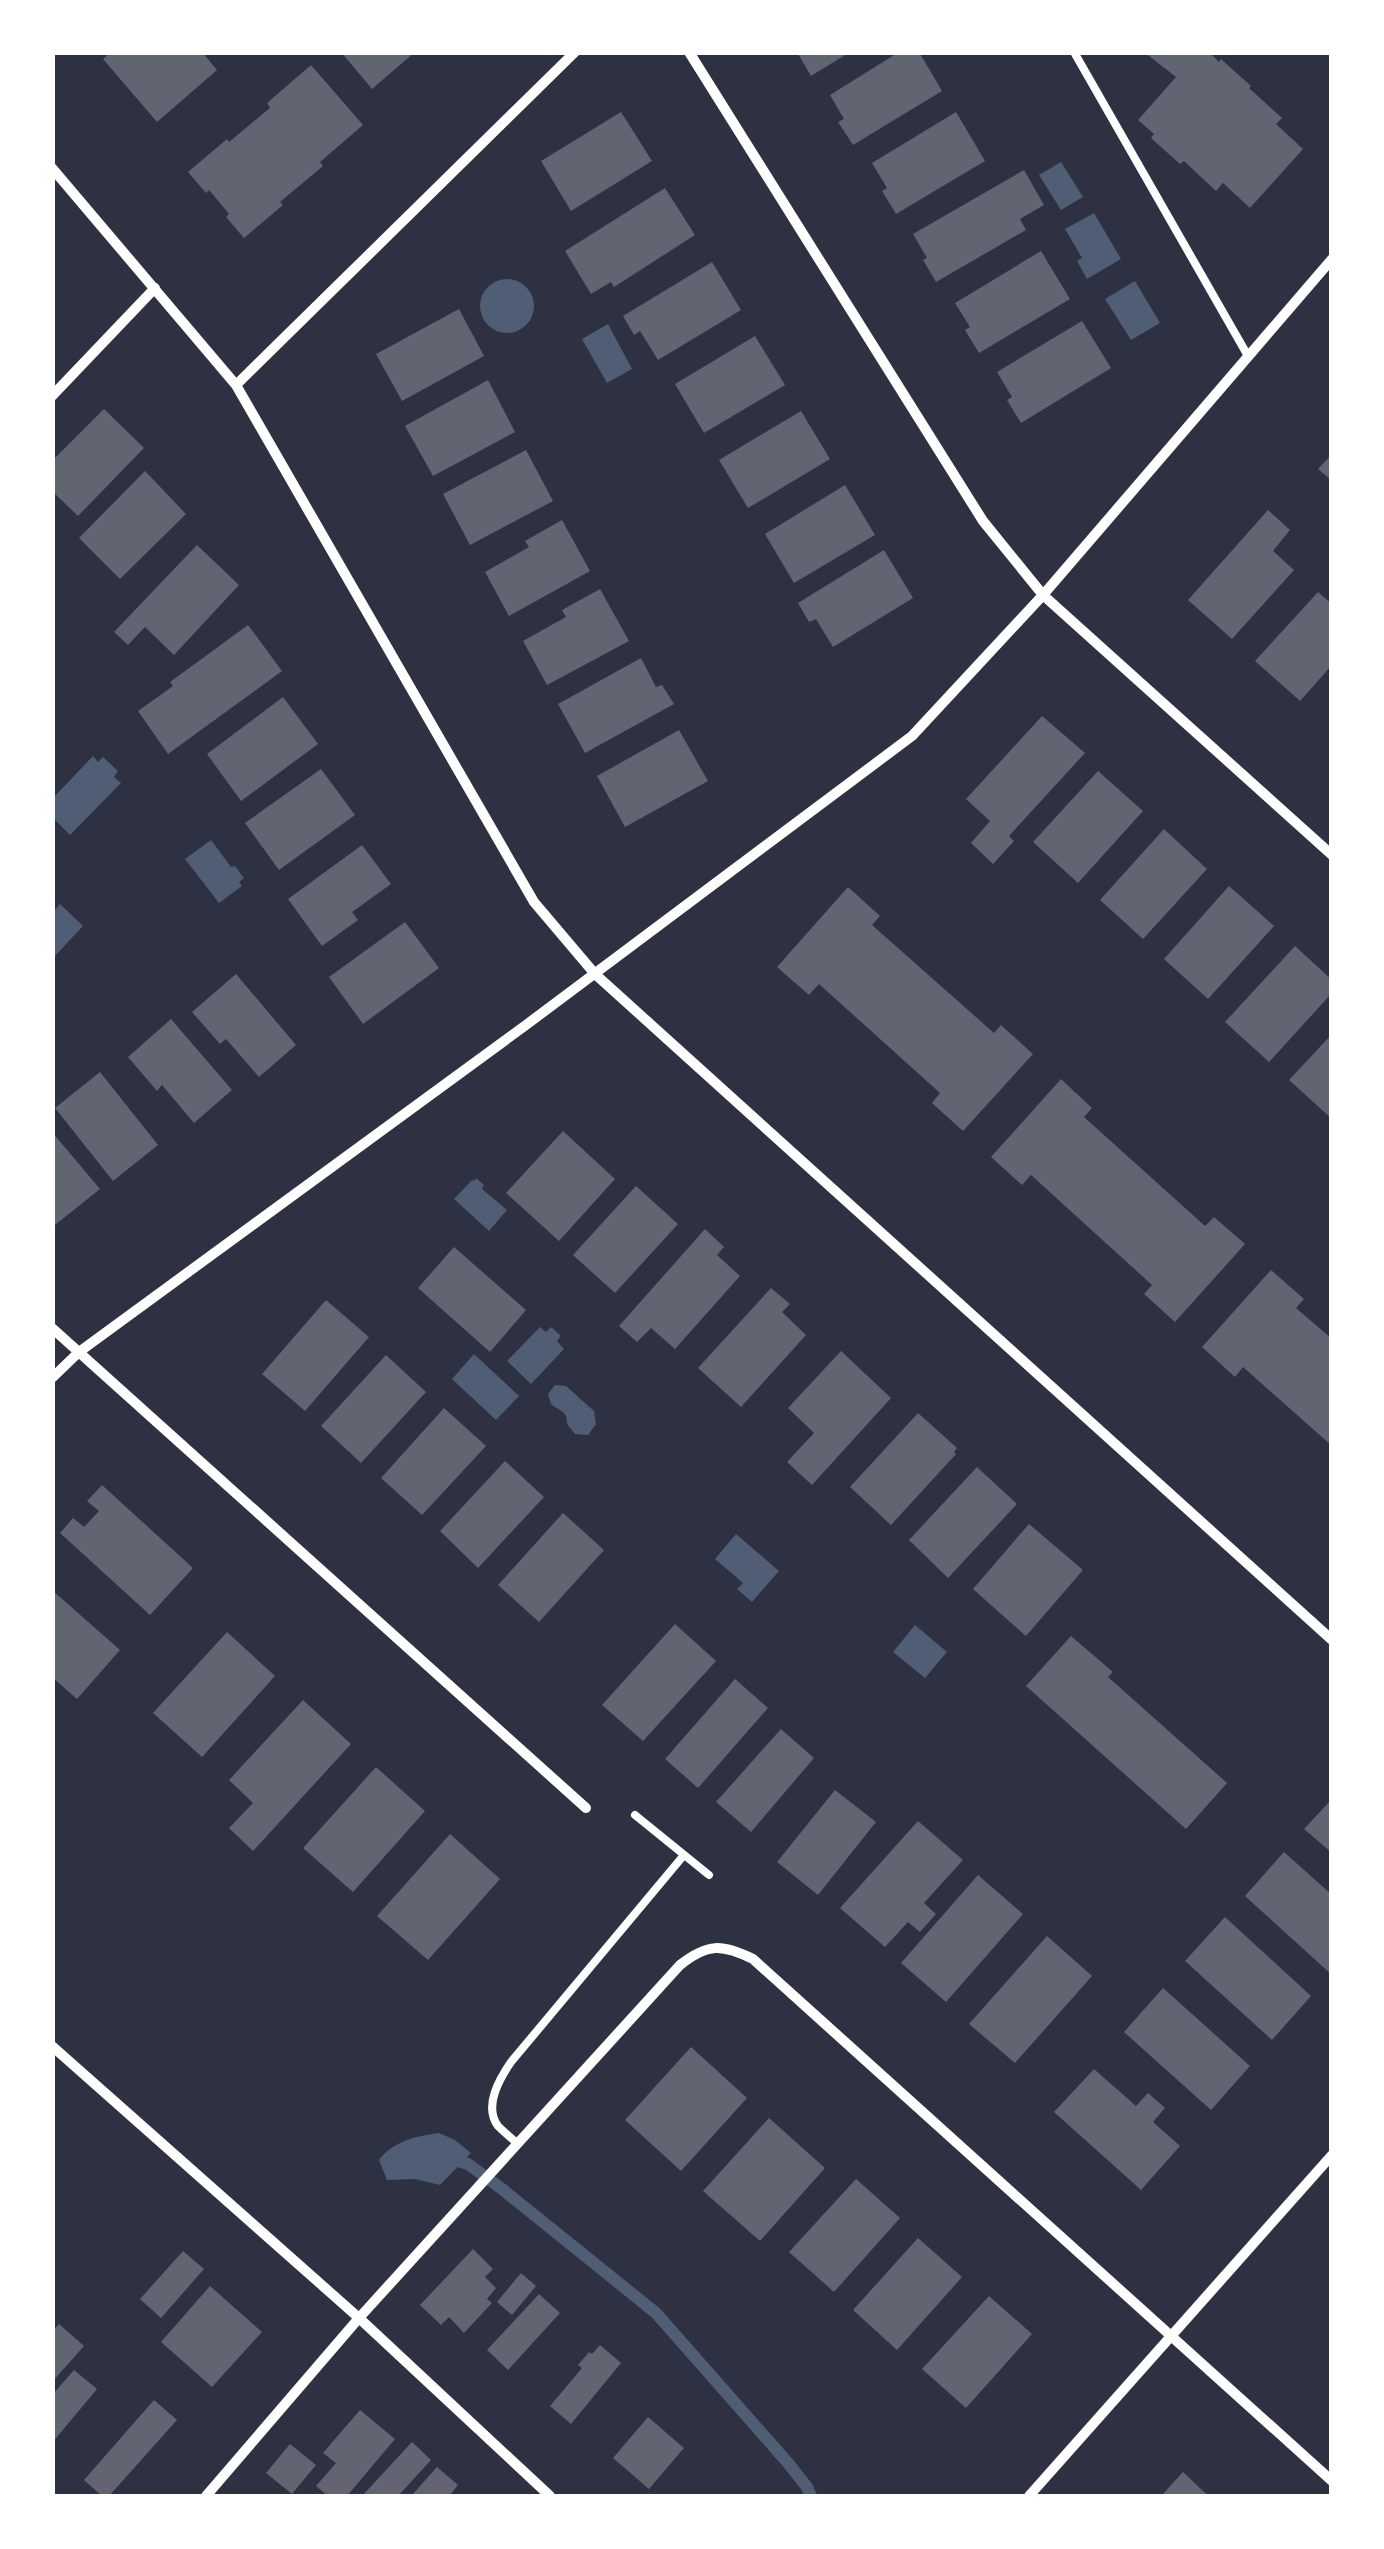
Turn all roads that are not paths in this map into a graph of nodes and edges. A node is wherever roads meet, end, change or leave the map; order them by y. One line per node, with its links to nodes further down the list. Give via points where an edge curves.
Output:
1 (575, 52): 8 (street)
2 (689, 52): 10 (street, via 982,520)
3 (1074, 52): 7 (lane)
4 (52, 168): 6 (street)
5 (1332, 259): 7 (street)
6 (155, 288): 8 (street); 9 (street)
7 (1248, 356): 10 (street)
8 (236, 385): 12 (street, via 534,902)
9 (52, 396)
10 (1043, 595): 11 (street); 12 (street, via 912,736)
11 (1332, 855)
12 (595, 974): 14 (street); 16 (street)
13 (52, 1328): 14 (street)
14 (79, 1352): 15 (street); 17 (street)
15 (52, 1378)
16 (1332, 1640)
17 (586, 1808)
18 (634, 1815): 19 (lane)
19 (684, 1855): 20 (lane); 22 (lane, via 502,2076 494,2117)
20 (709, 1874)
21 (52, 2046): 24 (street)
22 (518, 2143): 24 (street); 25 (street, via 680,1964 712,1947 733,1950 752,1960)
23 (1332, 2155): 25 (street)
24 (358, 2318): 27 (street); 28 (street)
25 (1170, 2336): 26 (street); 29 (street)
26 (1332, 2481)
27 (206, 2496)
28 (550, 2496)
29 (1029, 2496)

